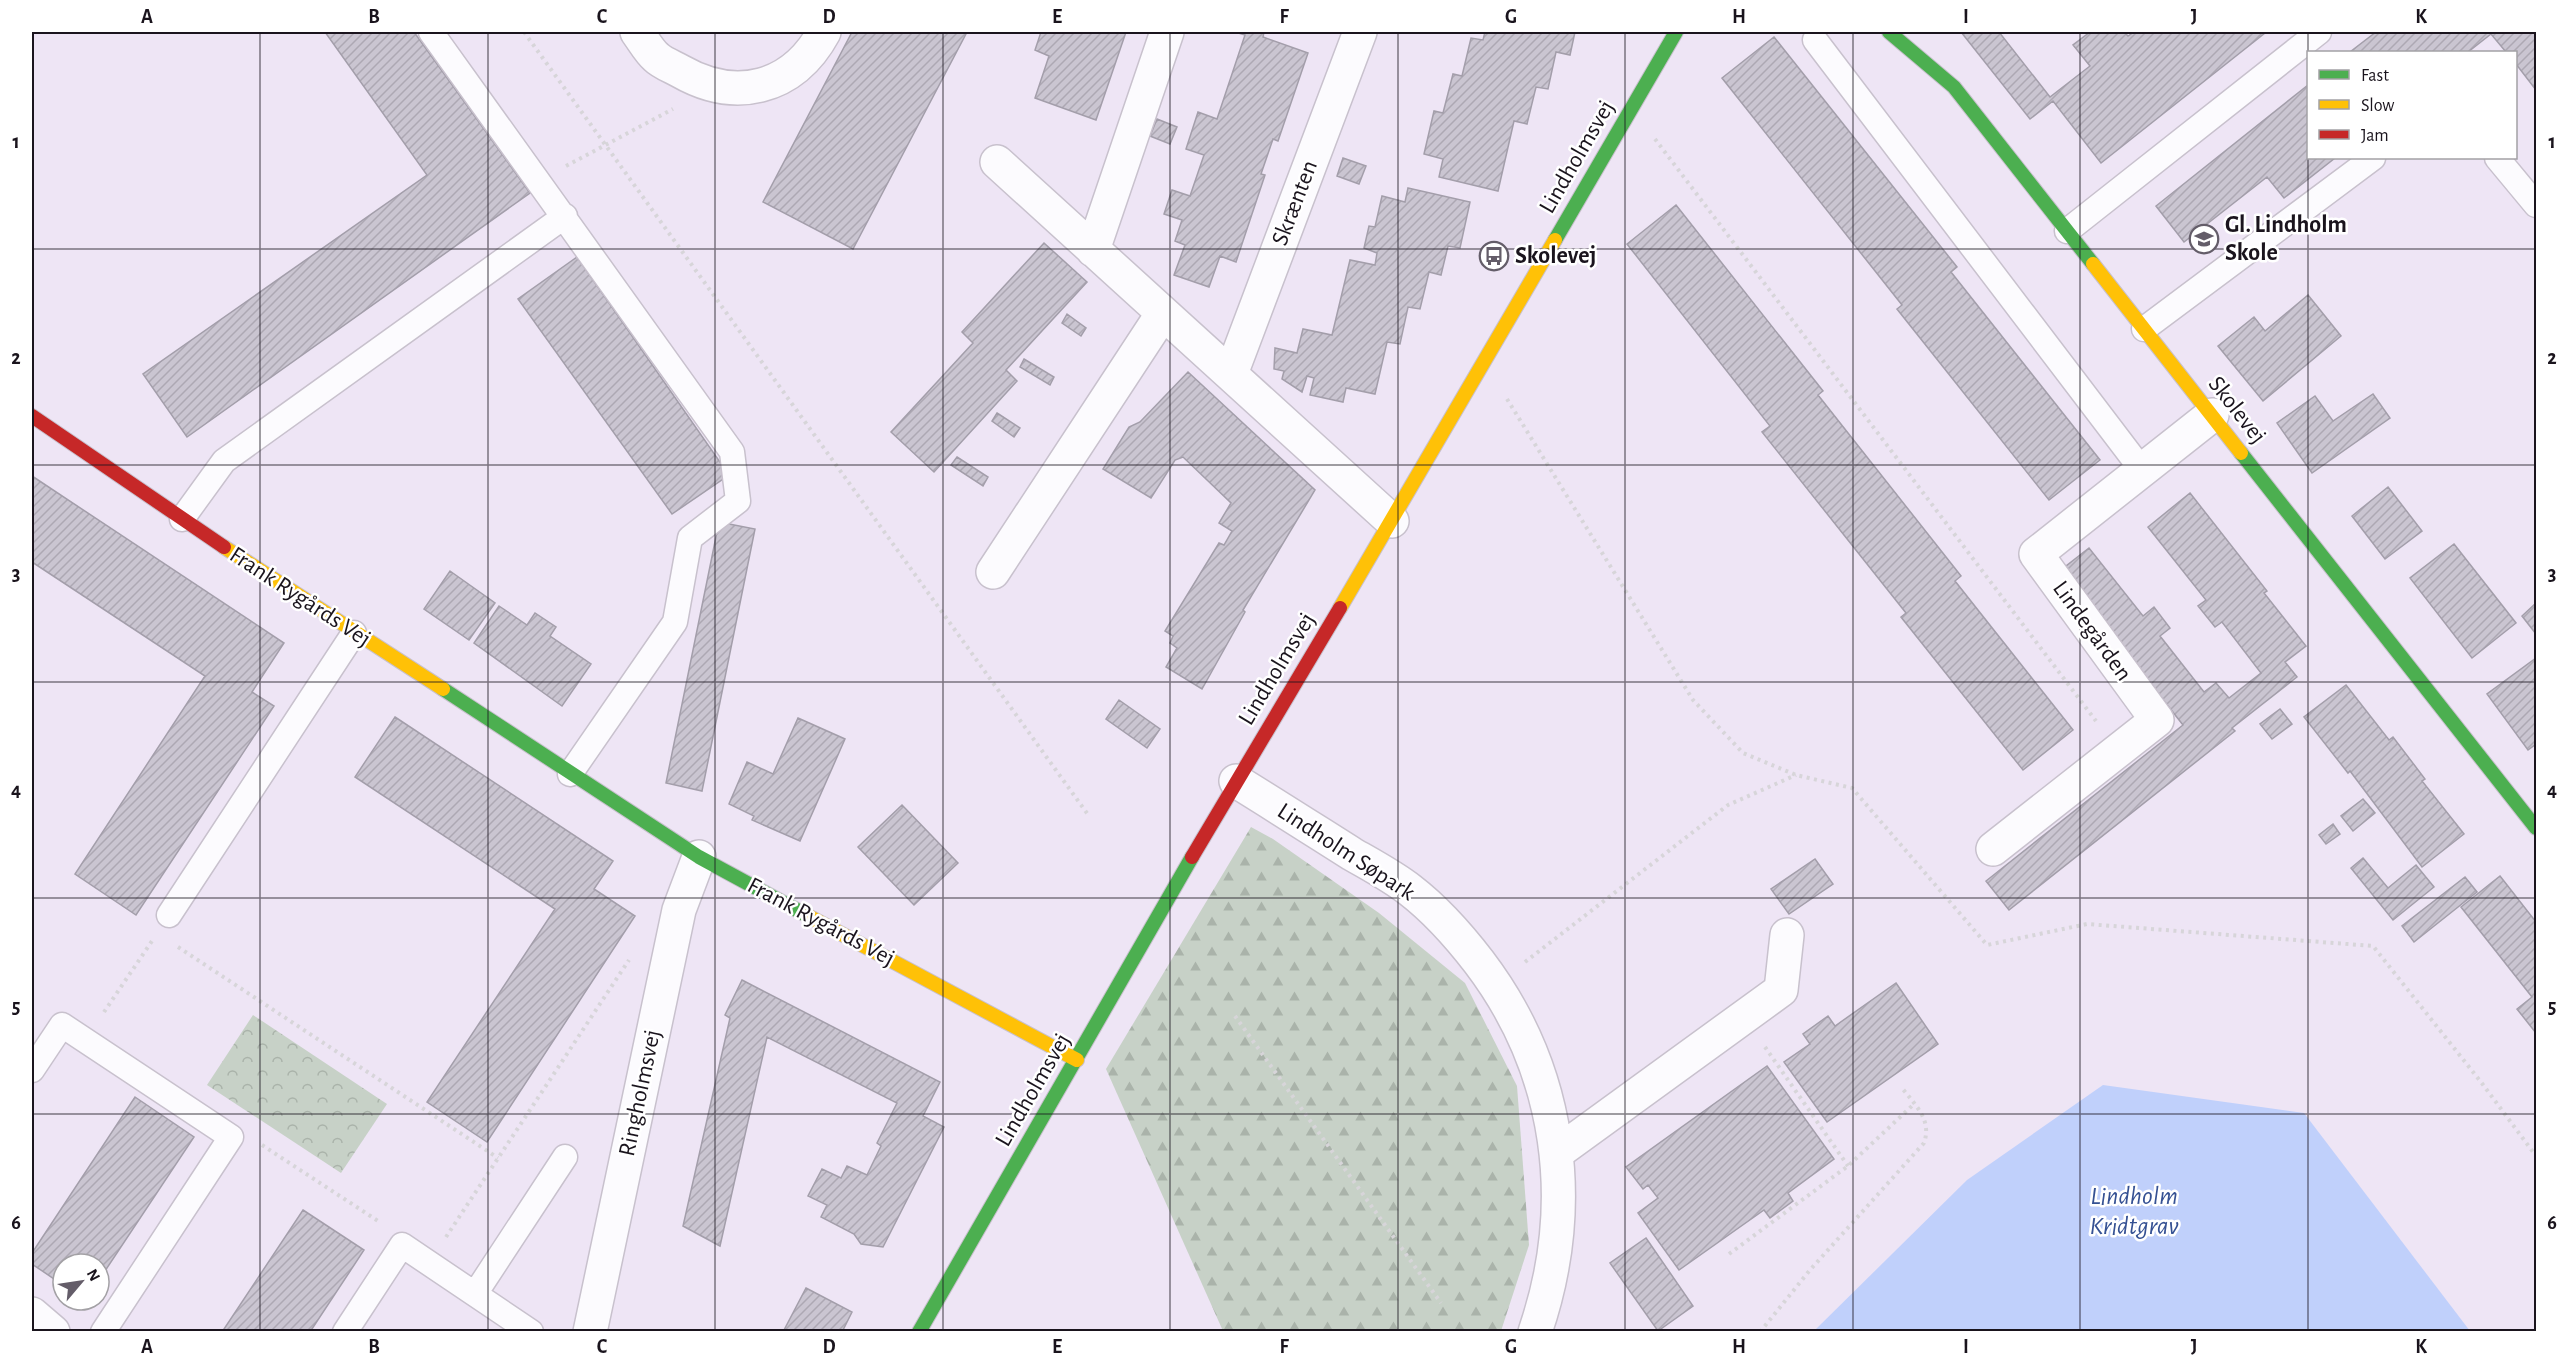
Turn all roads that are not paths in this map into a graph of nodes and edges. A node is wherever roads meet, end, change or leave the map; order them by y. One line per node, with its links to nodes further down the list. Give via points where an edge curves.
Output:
1 (432, 32): 14 (lane)
2 (637, 32): 3 (street, via 657,58 697,81 729,88 763,86 788,74 813,51)
3 (824, 32)
4 (1167, 32): 16 (street)
5 (1360, 32): 19 (street, Skrænten)
6 (1676, 32): 24 (street, Lindholmsvej)
7 (1890, 32): 15 (street, Skolevej, via 1954,87)
8 (2319, 32): 15 (lane)
9 (1815, 40): 22 (lane)
10 (2372, 159): 18 (lane)
11 (2498, 159): 13 (lane)
12 (997, 162): 16 (street)
13 (2536, 205)
14 (565, 216): 23 (lane, via 224,461); 27 (lane, via 732,452 738,501 690,538 675,622)
15 (2067, 231): 18 (street, Skolevej)
16 (1093, 250): 17 (street)
17 (1163, 313): 19 (street); 25 (street)
18 (2144, 329): 21 (street, Skolevej)
19 (1231, 374): 24 (street)
20 (32, 416): 23 (street, Frank Rygårds Vej)
21 (2212, 416): 22 (street, Lindegården); 29 (street, Skolevej)
22 (2142, 470): 30 (street, Lindegården, via 2036,554 2157,720)
23 (182, 519): 26 (street, Frank Rygårds Vej)
24 (1392, 521): 28 (street, Lindholmsvej)
25 (993, 572)
26 (354, 633): 27 (street, Frank Rygårds Vej); 32 (lane)
27 (570, 774): 31 (street, Frank Rygårds Vej)
28 (1236, 782): 34 (street, Lindholmsvej); 36 (street, Lindholm Søpark, via 1410,890 1456,933 1496,984 1521,1027 1546,1095)
29 (2536, 828)
30 (1993, 849)
31 (699, 857): 34 (street, Frank Rygårds Vej); 44 (street, Ringholmsvej, via 678,910)
32 (163, 924)
33 (1786, 935): 36 (street, via 1781,990)
34 (1077, 1060): 45 (street, Lindholmsvej)
35 (32, 1070): 41 (lane, via 62,1024 231,1137)
36 (1558, 1152): 46 (street, Lindholm Søpark, via 1559,1208 1553,1266)
37 (565, 1157): 38 (lane)
38 (475, 1294): 42 (lane, via 402,1245); 43 (lane)
39 (32, 1314): 40 (street)
40 (53, 1332)
41 (103, 1332)
42 (345, 1332)
43 (531, 1332)
44 (590, 1332)
45 (919, 1332)
46 (1535, 1332)

